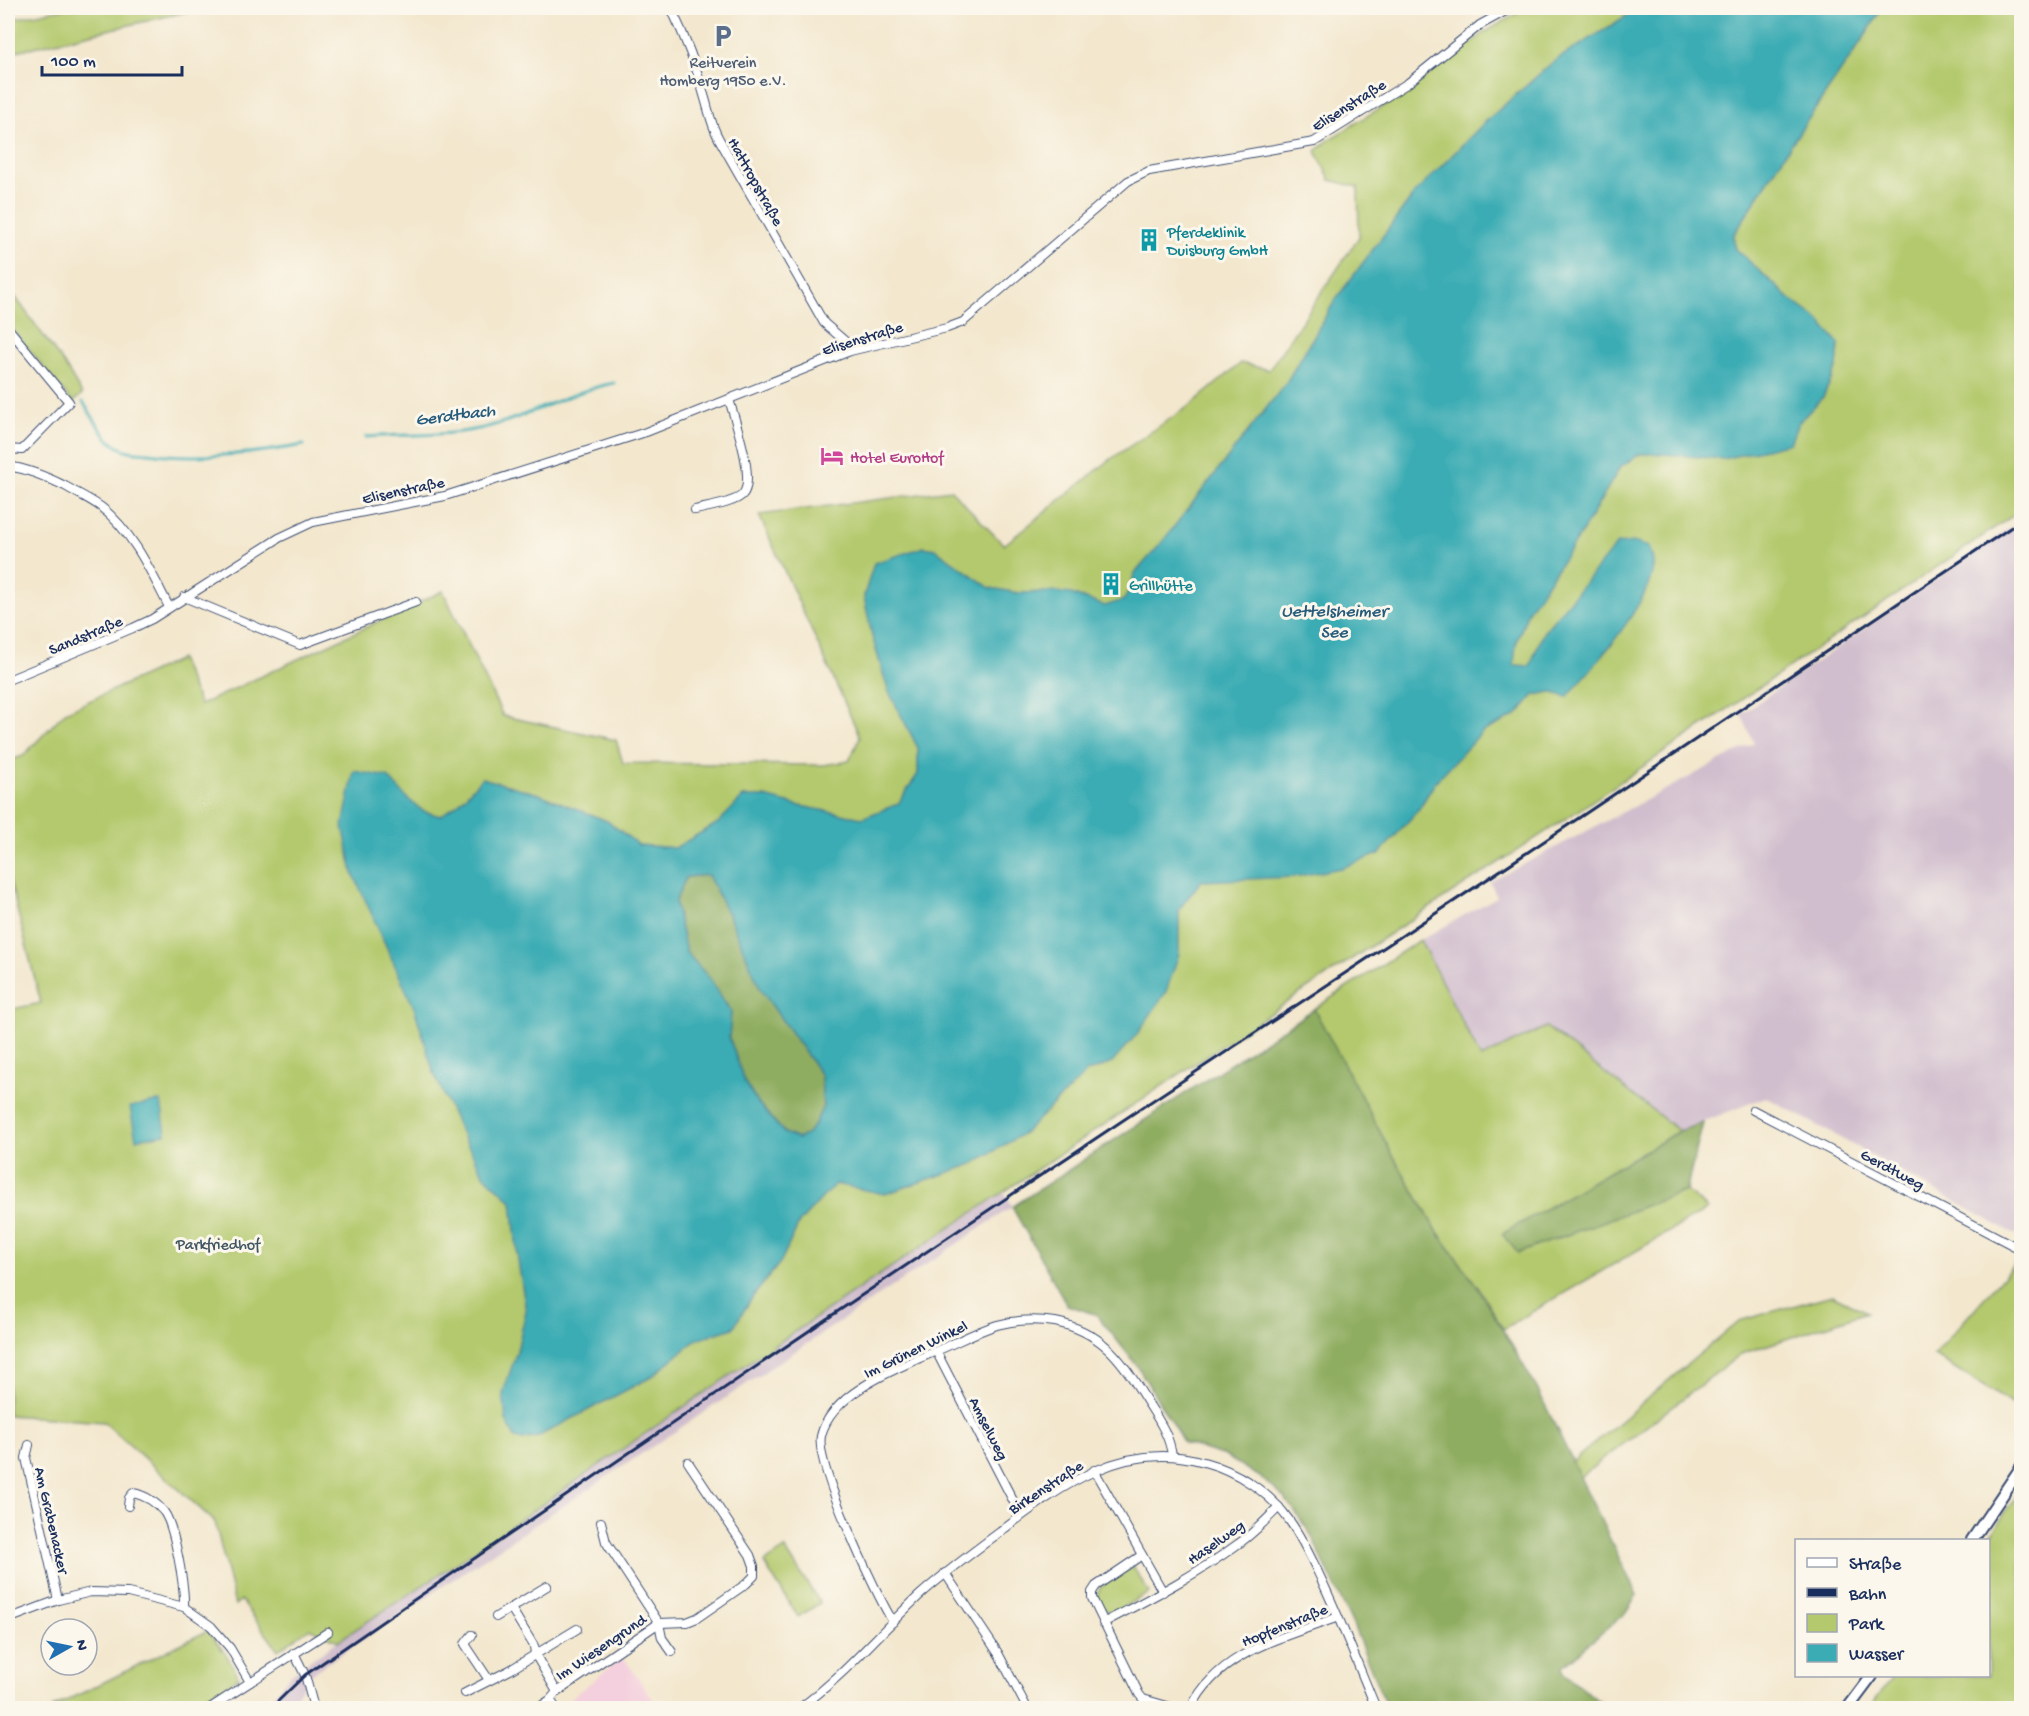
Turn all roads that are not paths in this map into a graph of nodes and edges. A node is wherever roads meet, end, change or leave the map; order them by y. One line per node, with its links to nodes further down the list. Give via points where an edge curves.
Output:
1 (671, 8): 4 (street, Hattropstraße, via 718,140 824,323 846,342)
2 (1511, 8): 4 (street, Elisenstraße, via 1480,25 1408,83 1314,142 1137,175 963,322)
3 (8, 328): 6 (street, via 69,402 22,450)
4 (850, 351): 5 (street, Elisenstraße)
5 (729, 399): 8 (street, via 747,469 747,486 737,498); 9 (street, Elisenstraße, via 646,432 445,496 313,522 279,538)
6 (8, 449)
7 (8, 466): 11 (street, via 57,482 101,507 135,545)
8 (695, 510)
9 (184, 597): 10 (street, via 300,645); 11 (street, Elisenstraße)
10 (416, 602)
11 (170, 607): 12 (street, Sandstraße, via 112,638)
12 (8, 680)
13 (1753, 1110): 14 (street, Gerdtweg)
14 (2022, 1250)
15 (936, 1351): 17 (street, Im Grünen Winkel, via 973,1334 1020,1320 1056,1322 1078,1329 1107,1346 1127,1367 1171,1444); 23 (street, Amselweg); 36 (street, Im Grünen Winkel, via 862,1388 832,1415 821,1438 825,1468 835,1496)
16 (29, 1445): 30 (street, Am Grabenacker, via 26,1458)
17 (1172, 1456): 20 (street, Birkenstraße, via 1118,1462); 22 (street, Birkenstraße, via 1219,1466 1250,1483)
18 (688, 1461): 37 (street, Im Wiesengrund, via 750,1555 754,1576 697,1618)
19 (2022, 1466): 25 (main road)
20 (1094, 1470): 23 (street, Birkenstraße); 26 (street)
21 (128, 1506): 31 (street, via 134,1493 142,1494 165,1513 185,1594)
22 (1279, 1508): 29 (street, Haselweg, via 1239,1544); 34 (street, Birkenstraße, via 1302,1541)
23 (1021, 1516): 27 (street, Birkenstraße)
24 (602, 1522): 37 (street, Im Wiesengrund, via 606,1542)
25 (1973, 1539)
26 (1142, 1555): 29 (street); 38 (street, via 1092,1592)
27 (945, 1573): 36 (street, Birkenstraße); 56 (street, via 998,1653)
28 (547, 1586): 32 (street)
29 (1163, 1592): 38 (street, Haselweg)
30 (57, 1600): 31 (street, via 106,1591); 35 (street)
31 (184, 1607): 47 (street, via 211,1626 231,1648)
32 (511, 1608): 33 (street); 44 (street)
33 (496, 1617)
34 (1338, 1617): 58 (street, Hopfenstraße, via 1247,1653 1220,1669); 59 (street, Birkenstraße)
35 (8, 1619)
36 (893, 1622): 55 (street, Birkenstraße)
37 (659, 1623): 42 (street, Im Wiesengrund, via 662,1638); 48 (street, Im Wiesengrund)
38 (1103, 1623): 57 (street, via 1143,1699)
39 (577, 1629): 44 (street)
40 (328, 1632): 43 (street)
41 (472, 1635): 46 (street, via 465,1644)
42 (672, 1652)
43 (294, 1653): 47 (street); 52 (street)
44 (535, 1654): 46 (street); 48 (street)
45 (1871, 1677): 60 (main road)
46 (489, 1680): 49 (street)
47 (250, 1682): 51 (street)
48 (557, 1692): 50 (street, Im Wiesengrund)
49 (465, 1693)
50 (550, 1700): 53 (street, Im Wiesengrund); 54 (street)
51 (210, 1708)
52 (314, 1708)
53 (538, 1708)
54 (556, 1708)
55 (802, 1708)
56 (1027, 1708)
57 (1174, 1708)
58 (1191, 1708)
59 (1376, 1708)
60 (1848, 1708)

